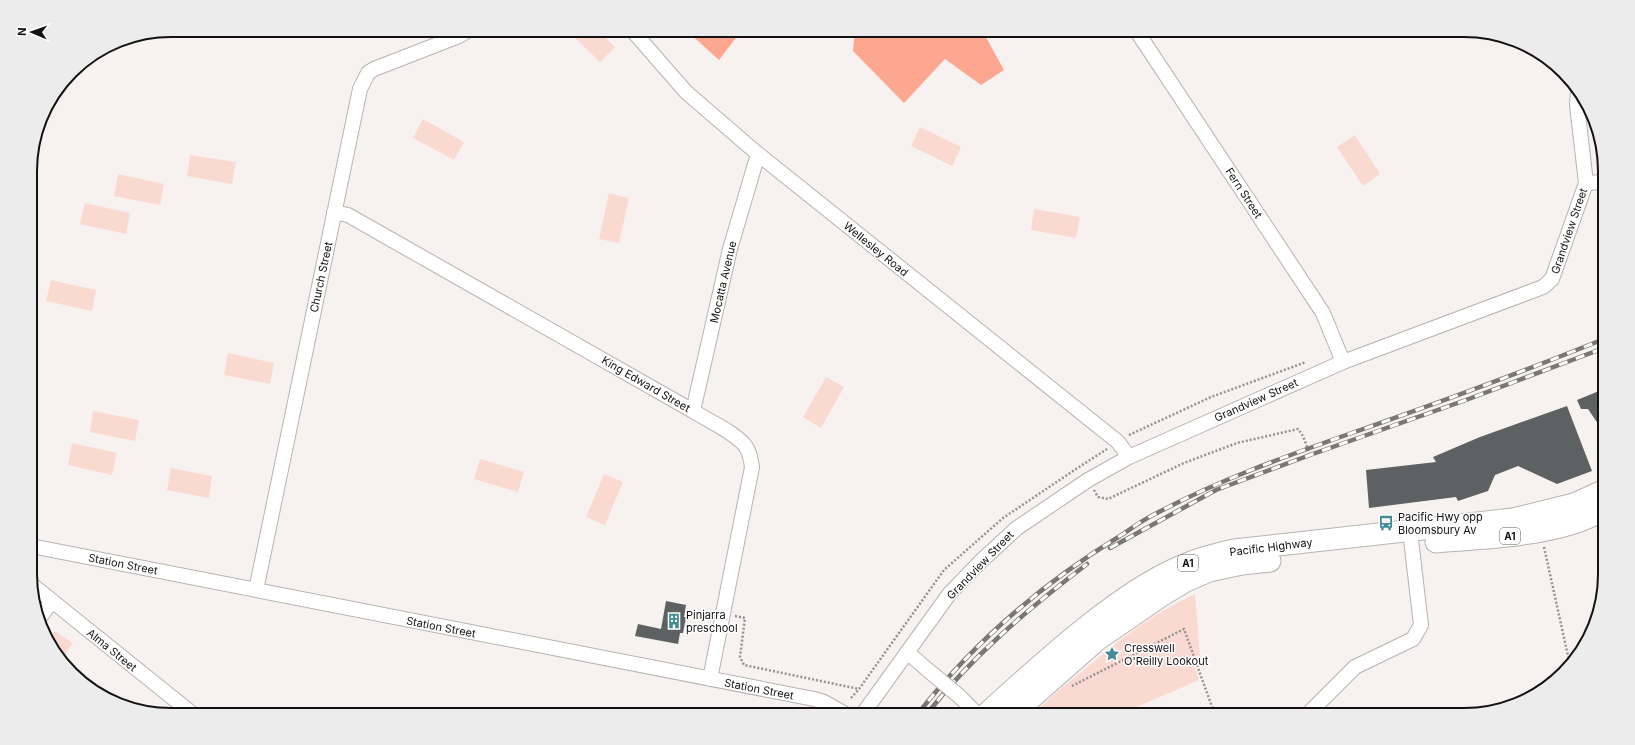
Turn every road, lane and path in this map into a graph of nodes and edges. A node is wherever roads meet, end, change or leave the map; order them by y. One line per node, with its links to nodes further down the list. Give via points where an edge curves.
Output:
1 (457, 37): 8 (street, Church Street, via 368,73 360,89)
2 (638, 37): 5 (street, Wellesley Road, via 686,92)
3 (1141, 37): 10 (street, Fern Street, via 1323,313)
4 (1577, 99): 7 (street, Grandview Street)
5 (758, 154): 11 (street, Mocatta Avenue, via 730,249); 16 (street, Wellesley Road, via 1118,442)
6 (1598, 182): 7 (street)
7 (1586, 183): 10 (street, Grandview Street, via 1552,279 1543,287)
8 (334, 212): 11 (street, King Edward Street, via 348,215); 24 (street, Church Street)
9 (1307, 362): 12 (path, via 1211,397)
10 (1343, 362): 16 (street, Grandview Street)
11 (693, 411): 30 (street, King Edward Street, via 745,445 751,456 752,468)
12 (1127, 437)
13 (1107, 449): 14 (path)
14 (1101, 452)
15 (1310, 455): 17 (path, via 1298,429 1224,448 1184,463 1108,499 1098,497)
16 (1129, 457): 17 (street, Grandview Street)
17 (1088, 480): 28 (street, Grandview Street, via 1017,528 980,562 950,593)
18 (1598, 493): 20 (highway, Pacific Highway / A1, via 1574,504 1545,512)
19 (1598, 513): 20 (highway, Pacific Highway / A1, via 1544,531 1513,536)
20 (1410, 538): 37 (highway, Pacific Highway / A1, via 1234,550 1179,567 1117,603 1031,672); 38 (highway, Pacific Highway / A1, via 1210,571 1161,596 1097,640); 40 (street, via 1421,625 1412,639 1355,667)
21 (1542, 542): 29 (path)
22 (37, 547): 24 (street, Station Street)
23 (38, 590): 25 (street, Alma Street)
24 (256, 590): 30 (street, Station Street)
25 (52, 601): 26 (street); 33 (street, Alma Street)
26 (43, 613)
27 (733, 615): 32 (path, via 745,618 740,657 744,666)
28 (908, 652): 35 (street, Grandview Street); 36 (street, bridge)
29 (1568, 657)
30 (710, 679): 34 (street, Station Street, via 814,699)
31 (1067, 688): 39 (path, via 1184,628)
32 (859, 689)
33 (185, 708)
34 (835, 708)
35 (867, 708)
36 (971, 708)
37 (992, 708)
38 (1020, 708)
39 (1213, 708)
40 (1314, 708)

